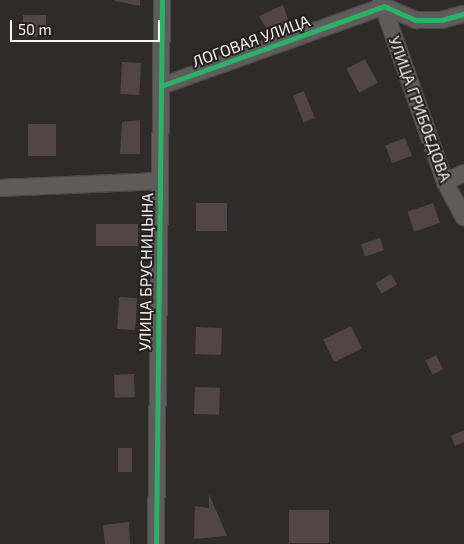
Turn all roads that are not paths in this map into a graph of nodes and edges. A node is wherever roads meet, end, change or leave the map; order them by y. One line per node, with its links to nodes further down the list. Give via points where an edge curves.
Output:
1 (162, 0): 4 (street, УЛИЦА БРУСНИЦЫНА)
2 (382, 3): 3 (street, via 416,20 441,20); 4 (street, ЛОГОВАЯ УЛИЦА); 7 (street, УЛИЦА ГРИБОЕДОВА)
3 (464, 14)
4 (161, 86): 6 (street, УЛИЦА БРУСНИЦЫНА)
5 (464, 173): 7 (street)
6 (159, 181): 8 (street); 10 (street, УЛИЦА БРУСНИЦЫНА)
7 (445, 182): 9 (street, УЛИЦА ГРИБОЕДОВА)
8 (0, 188)
9 (464, 217)
10 (156, 544)

